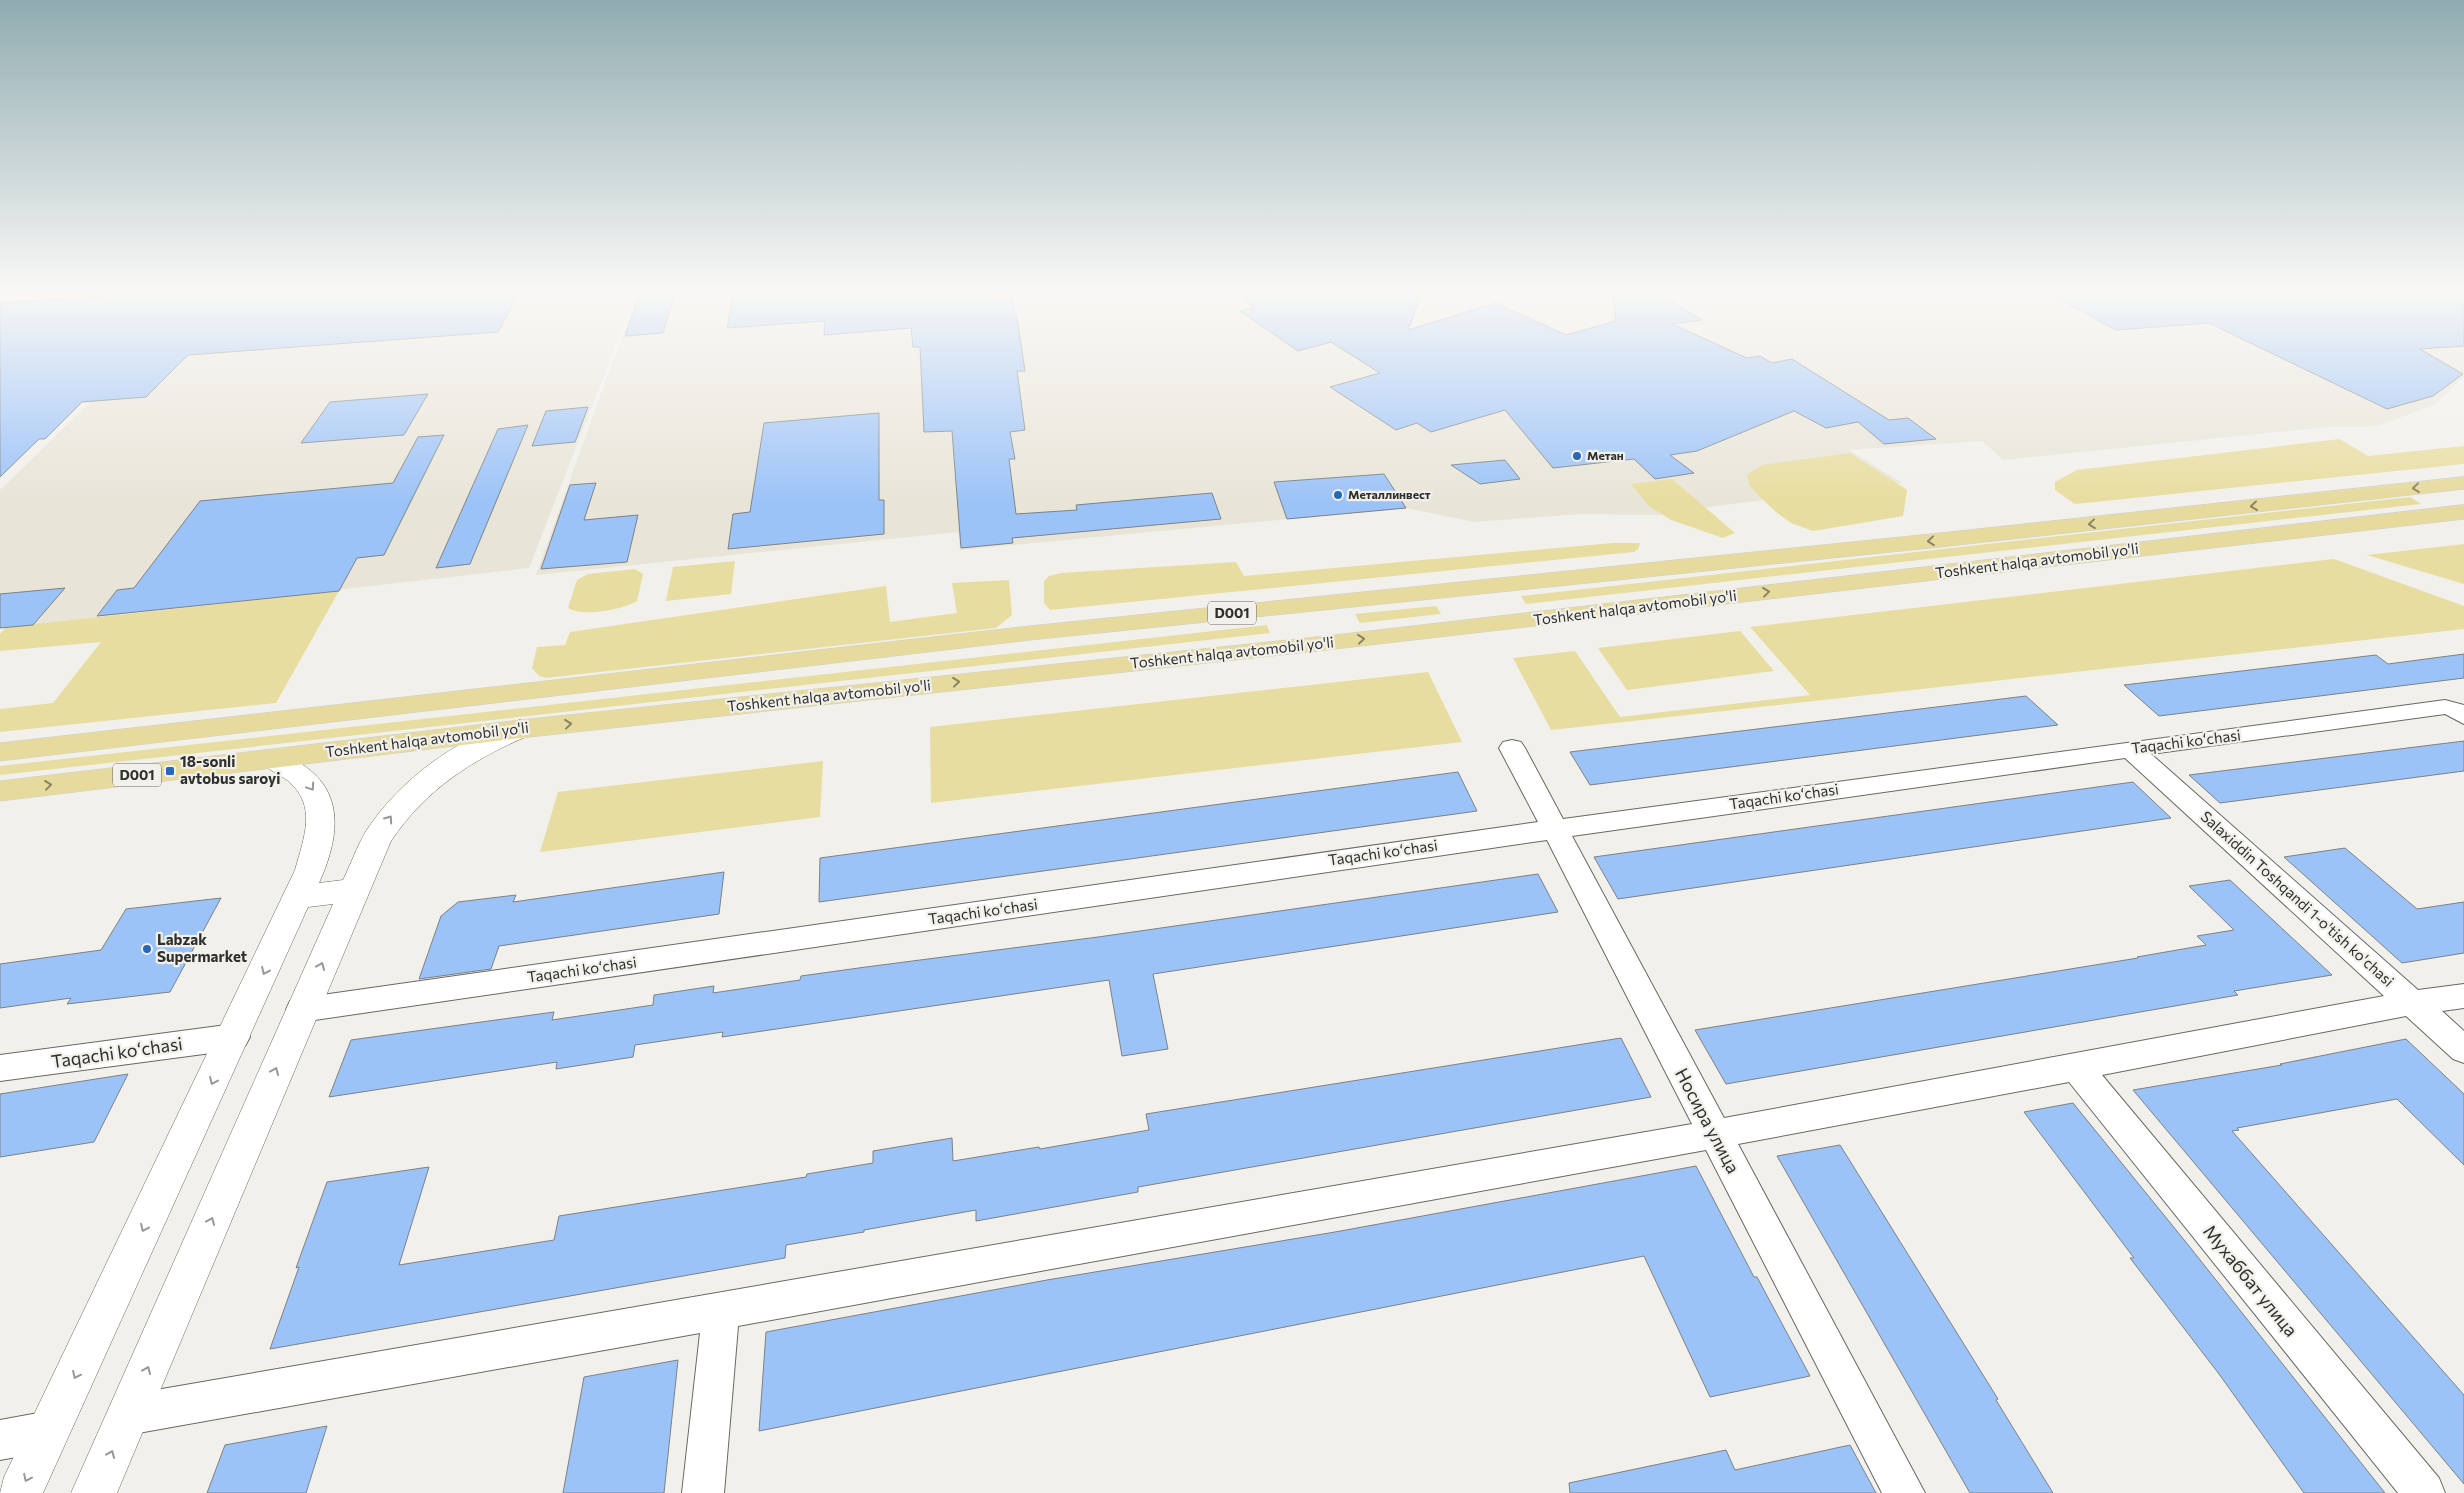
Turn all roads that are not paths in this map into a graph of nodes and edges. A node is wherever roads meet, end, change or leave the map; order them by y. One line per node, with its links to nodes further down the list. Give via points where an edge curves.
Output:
1 (2460, 486): 3 (highway, Toshkent halqa avtomobil yo'li / D001, one-way to 3)
2 (2464, 512): 5 (highway, Toshkent halqa avtomobil yo'li / D001, one-way to 2)
3 (1482, 587): 4 (highway, Toshkent halqa avtomobil yo'li / D001); 5 (highway)
4 (1311, 605): 6 (highway); 11 (highway, Toshkent halqa avtomobil yo'li / D001)
5 (1502, 623): 6 (highway, Toshkent halqa avtomobil yo'li / D001, one-way to 5)
6 (1326, 643): 8 (highway, Toshkent halqa avtomobil yo'li / D001, one-way to 6)
7 (2464, 716): 10 (street, Taqachi koʻchasi, via 2452,708 2445,708)
8 (520, 729): 12 (highway, Toshkent halqa avtomobil yo'li / D001); 15 (main road, one-way to 8, via 381,830 422,783 462,755)
9 (1512, 748): 14 (street, Носира улица)
10 (2130, 749): 14 (street, Taqachi koʻchasi); 18 (street, Salaxiddin Toshqandi 1-o'tish ko'chasi)
11 (0, 752)
12 (273, 758): 13 (highway, Toshkent halqa avtomobil yo'li / D001, one-way to 12); 16 (main road, one-way to 16, via 299,772 312,785 320,802 321,823 316,846)
13 (0, 791)
14 (1554, 829): 19 (street, Taqachi koʻchasi); 24 (street, Носира улица)
15 (354, 890): 16 (main road); 19 (main road, one-way to 15)
16 (299, 897): 20 (main road, one-way to 20)
17 (2464, 996): 18 (street)
18 (2412, 1003): 21 (street, Salaxiddin Toshqandi 1-o'tish ko'chasi); 23 (street)
19 (302, 1010): 26 (main road, one-way to 19)
20 (234, 1036): 22 (street, Taqachi koʻchasi); 27 (main road, one-way to 27)
21 (2464, 1050)
22 (0, 1068)
23 (2077, 1068): 24 (street); 33 (street, Мухаббат улица)
24 (1714, 1134): 25 (street); 32 (street, Носира улица)
25 (721, 1311): 26 (street); 31 (street)
26 (128, 1415): 30 (main road, one-way to 26)
27 (49, 1431): 28 (street); 29 (main road, one-way to 29)
28 (0, 1440)
29 (20, 1493)
30 (94, 1493)
31 (704, 1493)
32 (1904, 1493)
33 (2424, 1493)

